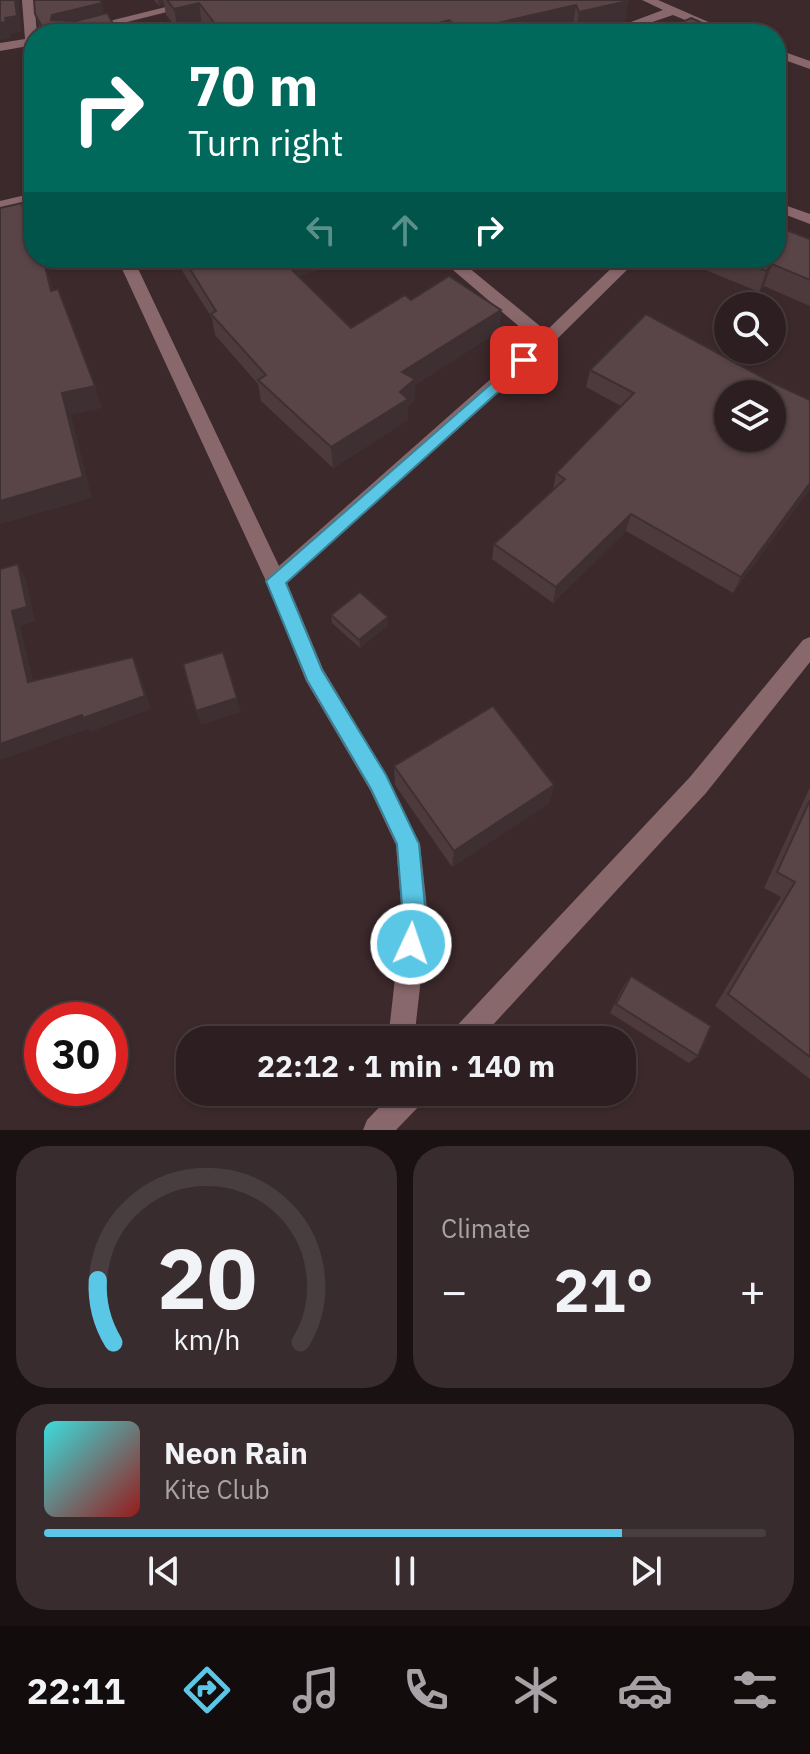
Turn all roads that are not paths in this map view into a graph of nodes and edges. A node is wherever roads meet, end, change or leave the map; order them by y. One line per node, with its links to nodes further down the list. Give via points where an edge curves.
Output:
1 (28, 0): 5 (street)
2 (209, 0): 6 (street)
3 (648, 0): 4 (street)
4 (673, 11): 7 (street); 8 (street)
5 (30, 24)
6 (106, 24)
7 (635, 24)
8 (705, 24)
9 (24, 42): 10 (street)
10 (0, 47)
11 (786, 57): 12 (street)
12 (810, 65)
13 (24, 199): 14 (street)
14 (0, 205)
15 (786, 210): 16 (street)
16 (810, 219)
17 (130, 268): 21 (street)
18 (459, 268): 20 (street)
19 (621, 268): 20 (street)
20 (546, 340): 21 (street)
21 (276, 581): 23 (street, via 314,674 408,844 415,917)
22 (810, 646): 24 (street, via 698,785)
23 (403, 1026)
24 (474, 1026)

